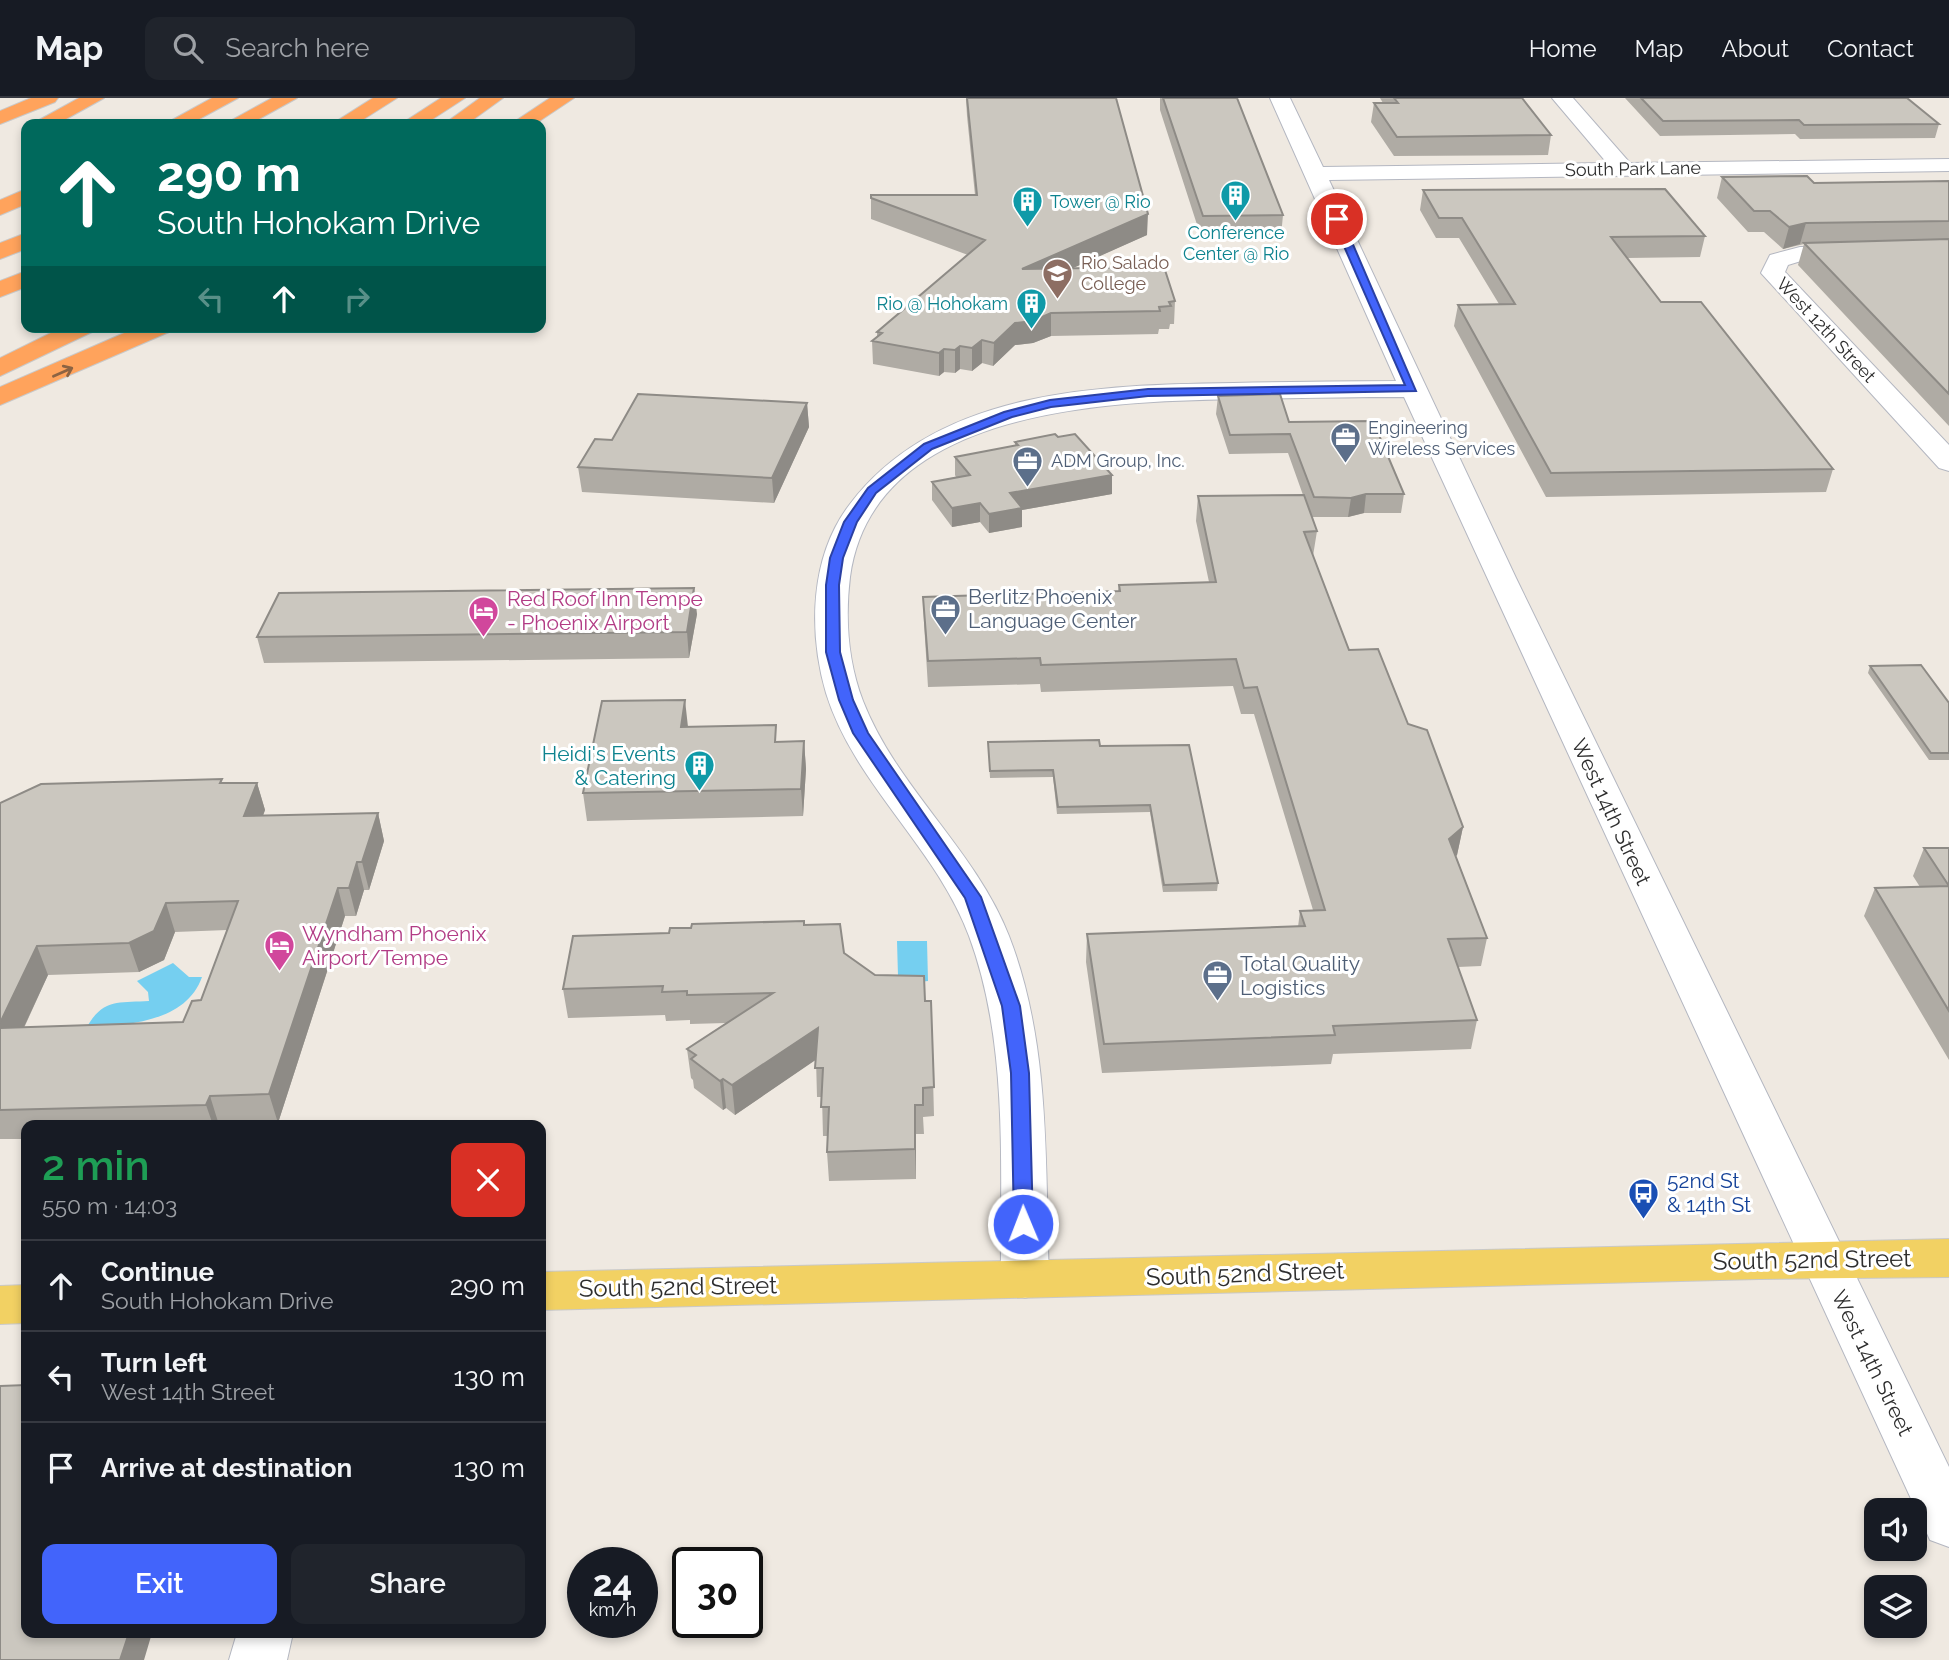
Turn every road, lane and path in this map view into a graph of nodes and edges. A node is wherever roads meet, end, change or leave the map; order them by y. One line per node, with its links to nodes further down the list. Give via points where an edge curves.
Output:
1 (48, 98): 11 (highway)
2 (94, 98): 12 (highway)
3 (228, 98): 13 (highway)
4 (387, 98): 16 (highway)
5 (455, 98): 17 (highway)
6 (493, 98): 18 (highway)
7 (564, 98): 19 (highway)
8 (1280, 98): 22 (street, West 14th Street)
9 (1562, 98): 21 (street)
10 (294, 101): 14 (highway); 15 (highway)
11 (0, 118)
12 (52, 119)
13 (184, 119)
14 (248, 119)
15 (271, 119)
16 (351, 119)
17 (419, 119)
18 (462, 119)
19 (529, 119)
20 (1949, 164): 21 (street, South Park Lane)
21 (1624, 170): 22 (street, South Park Lane)
22 (1317, 174): 37 (street, West 14th Street)
23 (21, 198): 24 (highway)
24 (0, 208)
25 (21, 226): 26 (highway)
26 (0, 236)
27 (21, 242): 29 (highway)
28 (1949, 251): 39 (street, West 12th Street, via 1800,254 1778,260 1773,273)
29 (0, 252)
30 (21, 280): 31 (highway)
31 (0, 290)
32 (21, 332): 35 (highway)
33 (71, 333): 36 (highway)
34 (146, 333): 38 (highway, one-way to 34)
35 (0, 342)
36 (0, 368)
37 (1412, 389): 41 (street, West 14th Street); 42 (street, via 1099,396 1050,403 962,431 911,458 872,491 851,522 832,585 833,652 846,700 861,733 972,897 1011,1006 1020,1073)
38 (0, 397)
39 (1949, 462)
40 (1949, 1258): 41 (main road, South 52nd Street)
41 (1822, 1260): 42 (main road, South 52nd Street); 46 (street, West 14th Street)
42 (1025, 1279): 43 (main road, South 52nd Street)
43 (546, 1291)
44 (21, 1304): 45 (main road)
45 (0, 1305)
46 (1949, 1523)
47 (264, 1638): 48 (street)
48 (258, 1660)

